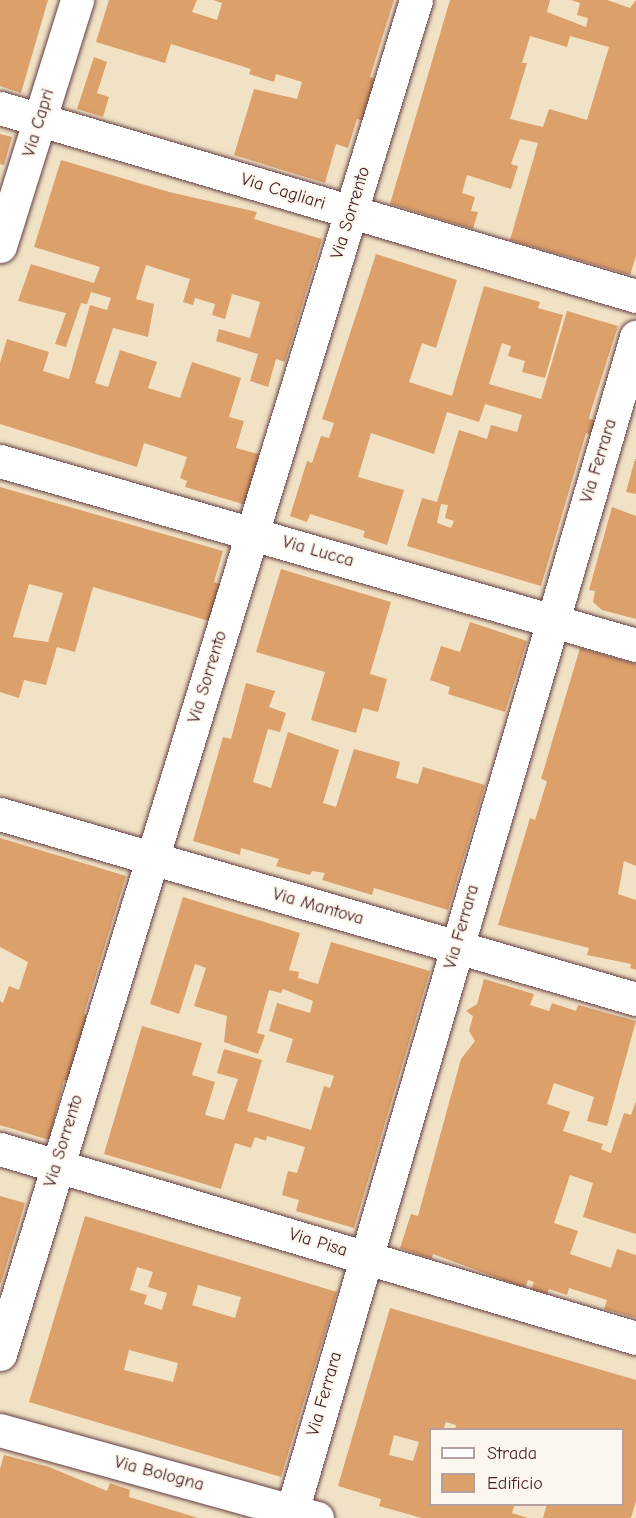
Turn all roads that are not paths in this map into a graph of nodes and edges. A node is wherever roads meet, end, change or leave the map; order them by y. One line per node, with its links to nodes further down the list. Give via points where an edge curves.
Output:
1 (77, 0): 4 (street, Via Capri)
2 (416, 0): 5 (street, Via Sorrento)
3 (0, 108): 4 (street, Via Cagliari)
4 (40, 120): 5 (street, Via Cagliari); 6 (street, Via Capri)
5 (351, 212): 7 (street, Via Cagliari); 10 (street, Via Sorrento)
6 (0, 246)
7 (636, 296)
8 (636, 337): 11 (street, Via Ferrara)
9 (0, 461): 10 (street, Via Lucca)
10 (252, 533): 11 (street, Via Lucca); 14 (street, Via Sorrento)
11 (552, 620): 12 (street, Via Lucca); 15 (street, Via Ferrara)
12 (636, 645)
13 (0, 814): 14 (street, Via Mantova)
14 (152, 858): 15 (street, Via Mantova); 18 (street, Via Sorrento)
15 (456, 947): 16 (street, Via Mantova); 19 (street, Via Ferrara)
16 (636, 999)
17 (0, 1149): 18 (street, Via Pisa)
18 (57, 1165): 19 (street, Via Pisa); 21 (street, Via Sorrento)
19 (364, 1257): 20 (street, Via Pisa); 23 (street, Via Ferrara)
20 (636, 1338)
21 (0, 1354)
22 (0, 1430): 23 (street, Via Bologna)
23 (299, 1516)

